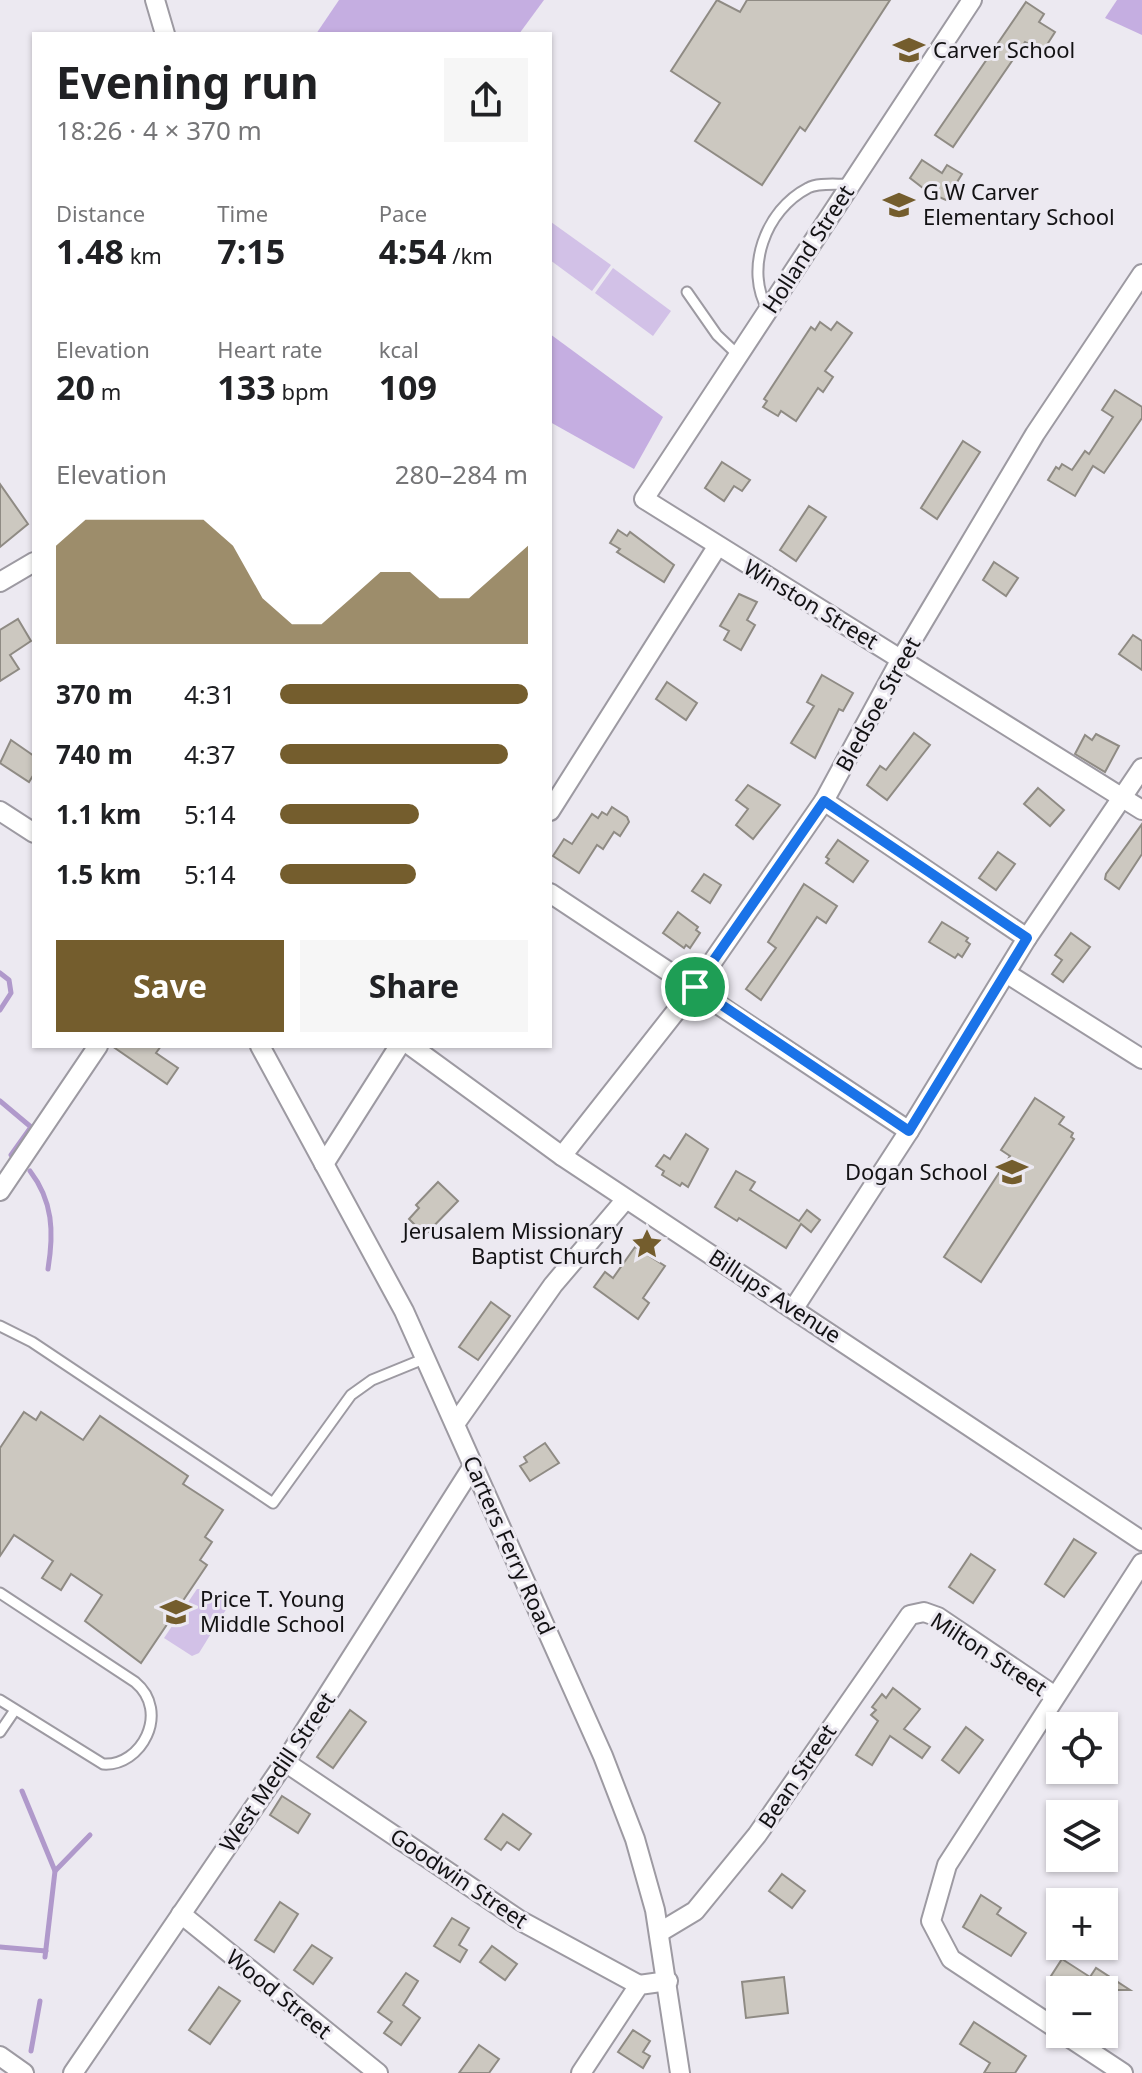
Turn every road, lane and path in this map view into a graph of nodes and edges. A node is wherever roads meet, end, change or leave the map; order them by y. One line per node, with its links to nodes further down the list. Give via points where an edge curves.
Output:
1 (155, 0): 3 (street)
2 (972, 0): 4 (street, Holland Street)
3 (164, 32)
4 (851, 184): 7 (street, Holland Street); 7 (lane, via 809,186 781,211 757,254 757,292)
5 (1142, 274): 13 (street, Bledsoe Street, via 1035,434)
6 (687, 292): 8 (lane)
7 (768, 310): 8 (street, Holland Street)
8 (738, 355): 9 (street, Holland Street)
9 (644, 499): 10 (street, Winston Street)
10 (717, 547): 13 (street, Winston Street); 17 (street)
11 (32, 563): 12 (street)
12 (0, 582)
13 (901, 659): 15 (street, Winston Street); 16 (street, Bledsoe Street)
14 (1142, 768): 15 (street)
15 (1123, 798): 18 (street, Winston Street); 22 (street)
16 (824, 801): 22 (street); 24 (street, Bledsoe Street)
17 (552, 808)
18 (1142, 810)
19 (0, 811): 20 (street)
20 (32, 832)
21 (552, 894): 24 (street)
22 (1027, 938): 23 (street)
23 (1006, 973): 29 (street); 30 (street)
24 (695, 987): 30 (street); 31 (street, Bledsoe Street)
25 (97, 1048): 33 (street)
26 (261, 1048): 32 (street, Carters Ferry Road)
27 (398, 1048): 32 (street)
28 (414, 1048): 31 (street, Billups Avenue)
29 (1142, 1059)
30 (909, 1131): 35 (street)
31 (562, 1156): 34 (street, Billups Avenue)
32 (324, 1164): 37 (street, Carters Ferry Road)
33 (0, 1191)
34 (626, 1199): 35 (street, Billups Avenue); 38 (street, via 553,1285)
35 (794, 1308): 40 (street, Billups Avenue)
36 (0, 1326): 37 (lane, via 273,1503 351,1395 372,1380)
37 (426, 1358): 38 (street, Carters Ferry Road)
38 (455, 1424): 39 (street, Carters Ferry Road)
39 (473, 1466): 48 (street, West Medill Street); 50 (street, Carters Ferry Road, via 603,1756 635,1839)
40 (1142, 1541)
41 (1142, 1563): 44 (street)
42 (0, 1593): 46 (lane, via 135,1682 154,1709 150,1728 132,1754 110,1765 91,1760)
43 (924, 1612): 44 (street, Milton Street); 50 (street, Bean Street, via 903,1621 757,1835 703,1902)
44 (1055, 1696): 53 (street, via 947,1865 931,1921 951,1959)
45 (0, 1700): 46 (lane)
46 (15, 1710): 47 (lane)
47 (0, 1732)
48 (285, 1762): 49 (street, West Medill Street); 52 (street, Goodwin Street, via 521,1921)
49 (181, 1914): 57 (street, West Medill Street); 58 (street, Wood Street)
50 (660, 1932): 51 (street, Carters Ferry Road)
51 (668, 1981): 52 (street); 60 (street, Carters Ferry Road)
52 (639, 1985): 59 (street)
53 (1046, 2022)
54 (1085, 2048): 61 (street)
55 (0, 2056): 56 (street)
56 (24, 2073)
57 (73, 2073)
58 (378, 2073)
59 (581, 2073)
60 (680, 2073)
61 (1123, 2073)

